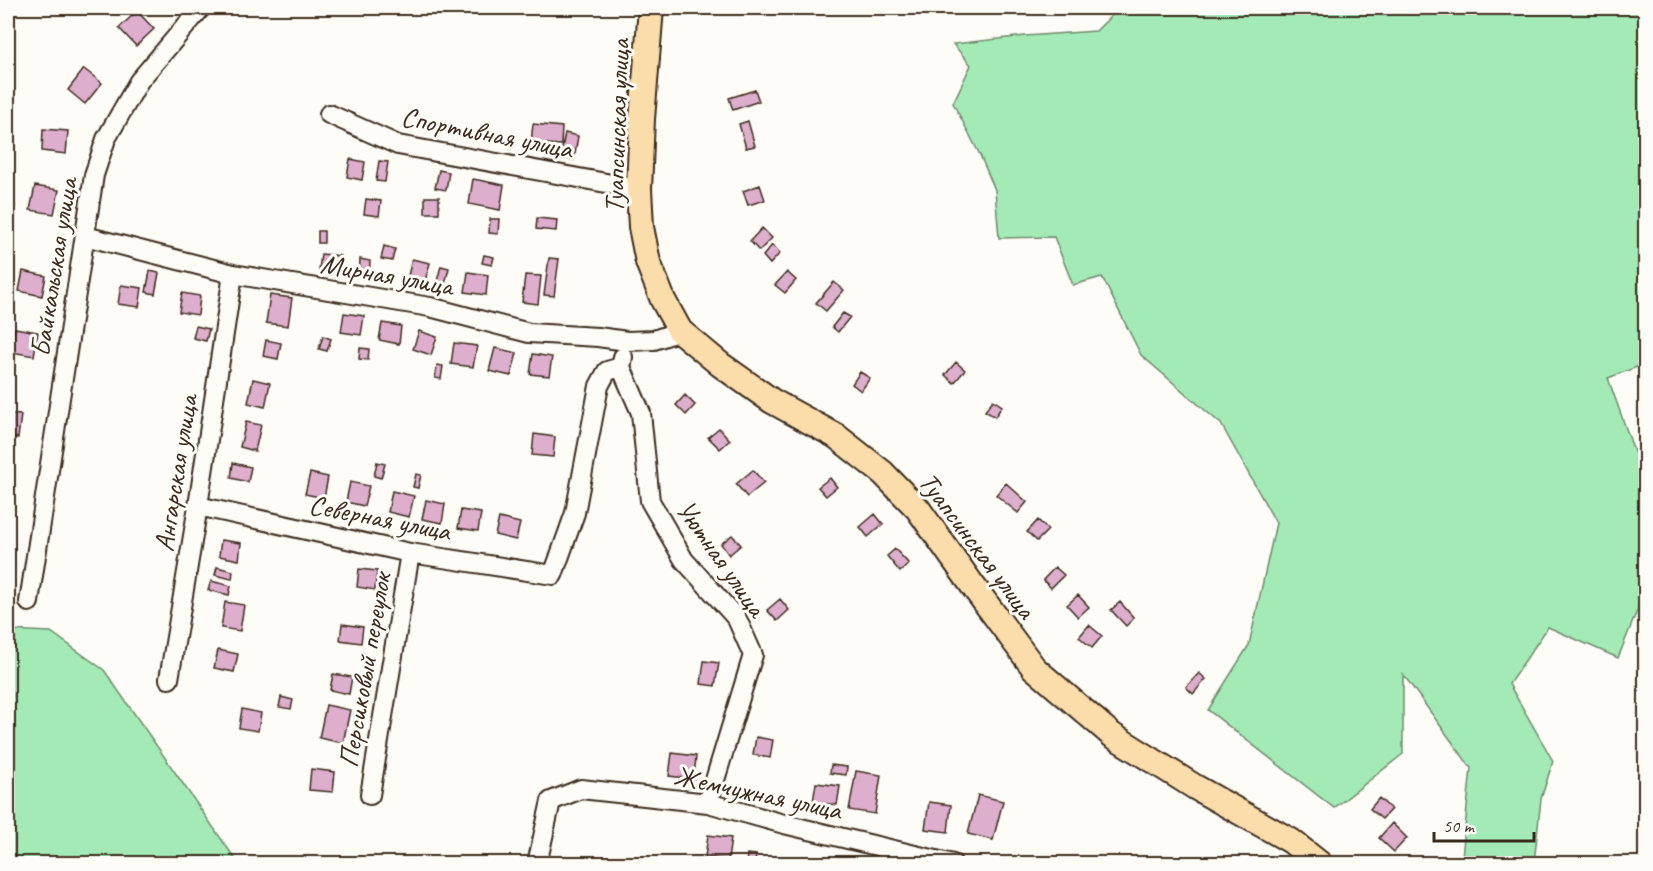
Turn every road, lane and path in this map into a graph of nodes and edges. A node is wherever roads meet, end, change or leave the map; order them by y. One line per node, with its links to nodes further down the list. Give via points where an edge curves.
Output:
1 (201, 8): 5 (street, Байкальская улица, via 139,81 106,140 94,175)
2 (651, 8): 4 (main road, Туапсинская улица)
3 (329, 114): 4 (street, Спортивная улица, via 398,145)
4 (639, 189): 7 (main road, Туапсинская улица, via 648,262)
5 (85, 236): 6 (street, Мирная улица); 12 (street, Байкальская улица)
6 (233, 274): 8 (street, Мирная улица, via 430,307 529,333); 10 (street, Ангарская улица)
7 (680, 331): 8 (street, Мирная улица, via 654,340); 18 (main road, Туапсинская улица, via 772,401 836,436 883,473 918,509 1034,668 1112,735 1291,841)
8 (627, 341): 9 (street)
9 (621, 367): 11 (street, Северная улица, via 607,371 599,386 575,513 553,575); 15 (street, Уютная улица, via 641,413 650,501 684,560 737,619 753,655)
10 (198, 506): 11 (street, Северная улица); 13 (street, Ангарская улица)
11 (411, 553): 14 (street, Персиковый переулок)
12 (29, 602)
13 (169, 679)
14 (370, 795)
15 (708, 803): 16 (street, Жемчужная улица, via 581,789 551,801); 17 (street, Жемчужная улица)
16 (537, 864)
17 (953, 864)
18 (1320, 864)

